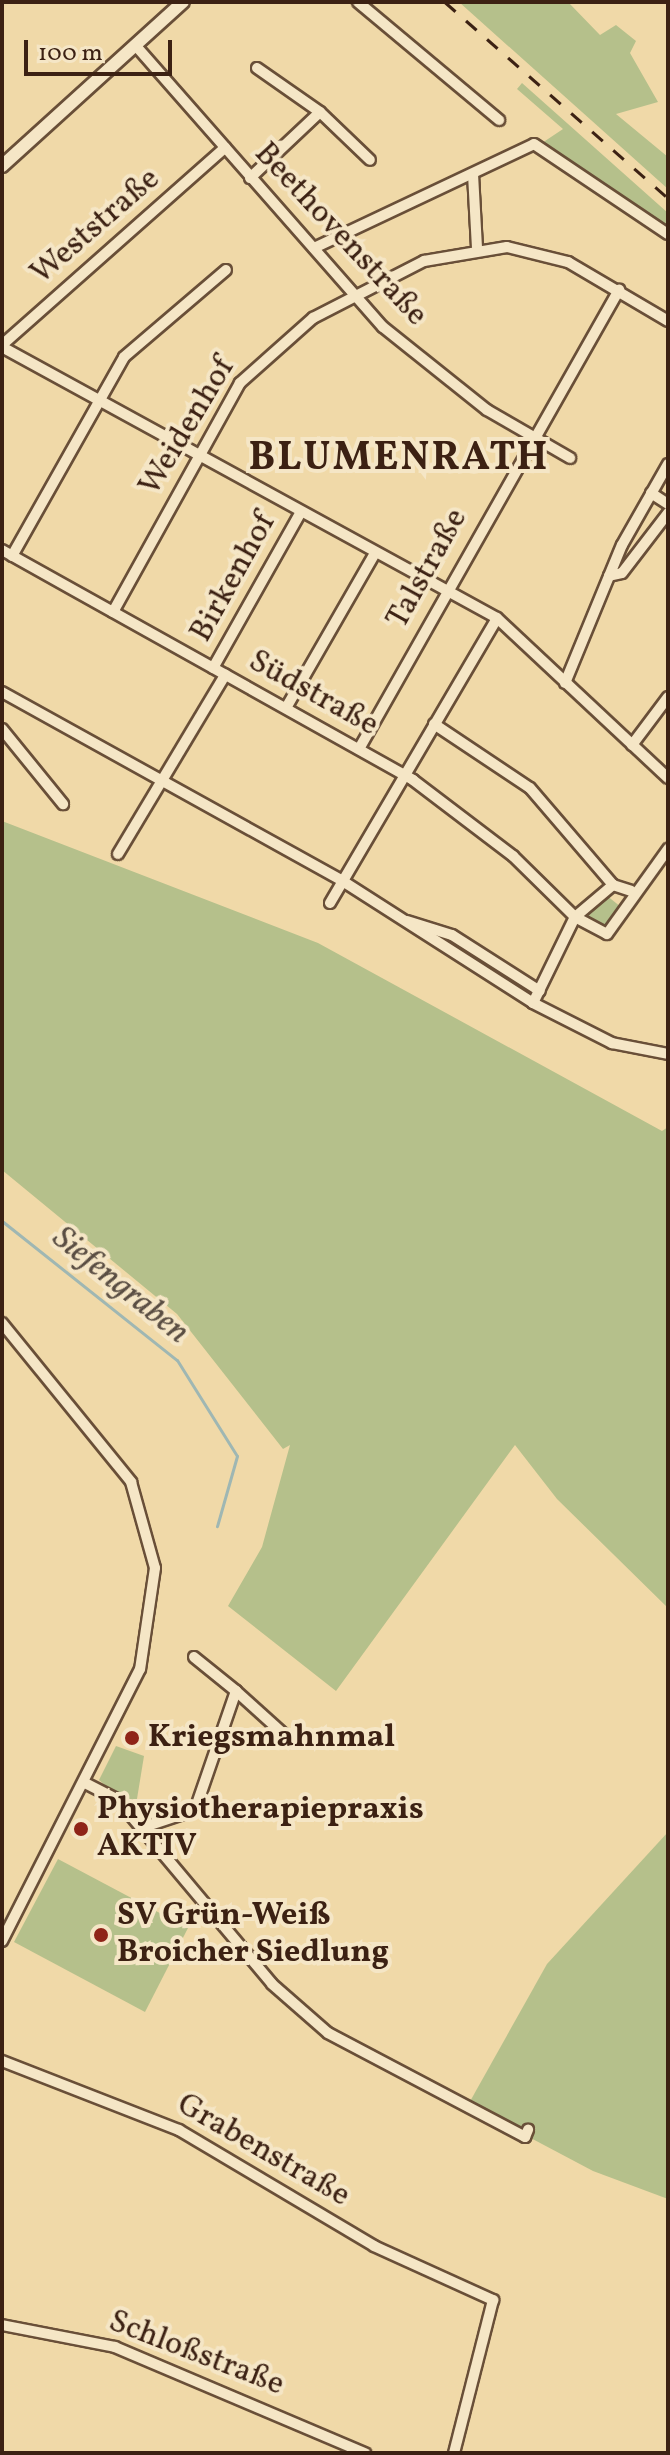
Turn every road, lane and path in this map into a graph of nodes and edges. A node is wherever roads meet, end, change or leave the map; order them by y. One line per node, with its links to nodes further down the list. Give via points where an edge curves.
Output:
1 (183, 2): 3 (street)
2 (358, 2): 6 (street)
3 (136, 46): 7 (street, Beethovenstraße); 9 (street)
4 (257, 68): 5 (street)
5 (320, 112): 8 (street); 11 (street)
6 (499, 120)
7 (225, 148): 11 (street, Beethovenstraße); 19 (street, Weststraße)
8 (370, 160)
9 (2, 166)
10 (473, 174): 12 (street, via 534,144); 13 (street); 14 (street)
11 (250, 178): 14 (street, Beethovenstraße)
12 (668, 234)
13 (477, 247): 16 (street, Weidenhof, via 536,251); 17 (street, Weidenhof, via 424,261)
14 (314, 248): 17 (street, Beethovenstraße)
15 (226, 270): 20 (street, via 129,352)
16 (619, 290): 18 (street, Weidenhof); 21 (street, Talstraße)
17 (353, 297): 21 (street, Beethovenstraße, via 427,365); 22 (street, Weidenhof, via 294,330 259,360)
18 (668, 321)
19 (2, 346): 20 (street)
20 (100, 400): 22 (street); 29 (street)
21 (533, 437): 23 (street, Beethovenstraße); 32 (street, Talstraße)
22 (199, 455): 27 (street); 33 (street, Weidenhof)
23 (570, 458)
24 (668, 464): 25 (street)
25 (651, 493): 26 (street); 31 (street)
26 (668, 504)
27 (301, 512): 30 (street); 35 (street, Birkenhof)
28 (668, 513): 31 (street, via 622,573)
29 (7, 553): 33 (street, Südstraße)
30 (375, 553): 32 (street); 41 (street)
31 (609, 576): 37 (street)
32 (444, 590): 34 (street); 45 (street, Talstraße)
33 (113, 612): 35 (street, Südstraße)
34 (497, 618): 37 (street); 42 (street)
35 (213, 668): 36 (street, Südstraße)
36 (225, 675): 41 (street, Südstraße); 48 (street)
37 (565, 683): 44 (street)
38 (5, 694): 40 (street); 48 (street)
39 (668, 697): 44 (street)
40 (2, 707)
41 (286, 708): 45 (street, Südstraße)
42 (434, 724): 46 (street); 53 (street, via 530,788)
43 (2, 729): 49 (street)
44 (632, 745): 47 (street)
45 (359, 749): 46 (street, Südstraße)
46 (403, 774): 52 (street); 56 (street, Südstraße, via 502,847)
47 (668, 778)
48 (164, 783): 51 (street, via 153,789); 52 (street)
49 (63, 804)
50 (668, 849): 54 (street)
51 (118, 854)
52 (341, 880): 55 (street); 57 (street)
53 (613, 885): 54 (street); 56 (street)
54 (631, 891): 56 (street, via 607,934)
55 (330, 903)
56 (575, 917): 58 (street)
57 (407, 921): 58 (street, via 452,935); 59 (street)
58 (540, 991): 59 (street)
59 (533, 1003): 60 (street, via 621,1046)
60 (668, 1054)
61 (2, 1323): 65 (street, via 131,1482 155,1568 140,1669)
62 (194, 1657): 63 (street)
63 (236, 1691): 64 (street); 66 (street, via 195,1810)
64 (288, 1738)
65 (87, 1784): 66 (street, via 117,1799); 67 (street)
66 (141, 1828): 70 (street, via 272,1984 328,2033 525,2137)
67 (7, 1918): 68 (street)
68 (2, 1941)
69 (2, 2061): 73 (street, Grabenstraße, via 179,2130 374,2246 493,2300)
70 (528, 2130)
71 (2, 2325): 72 (street, Schloßstraße, via 115,2347)
72 (365, 2453)
73 (454, 2453)

